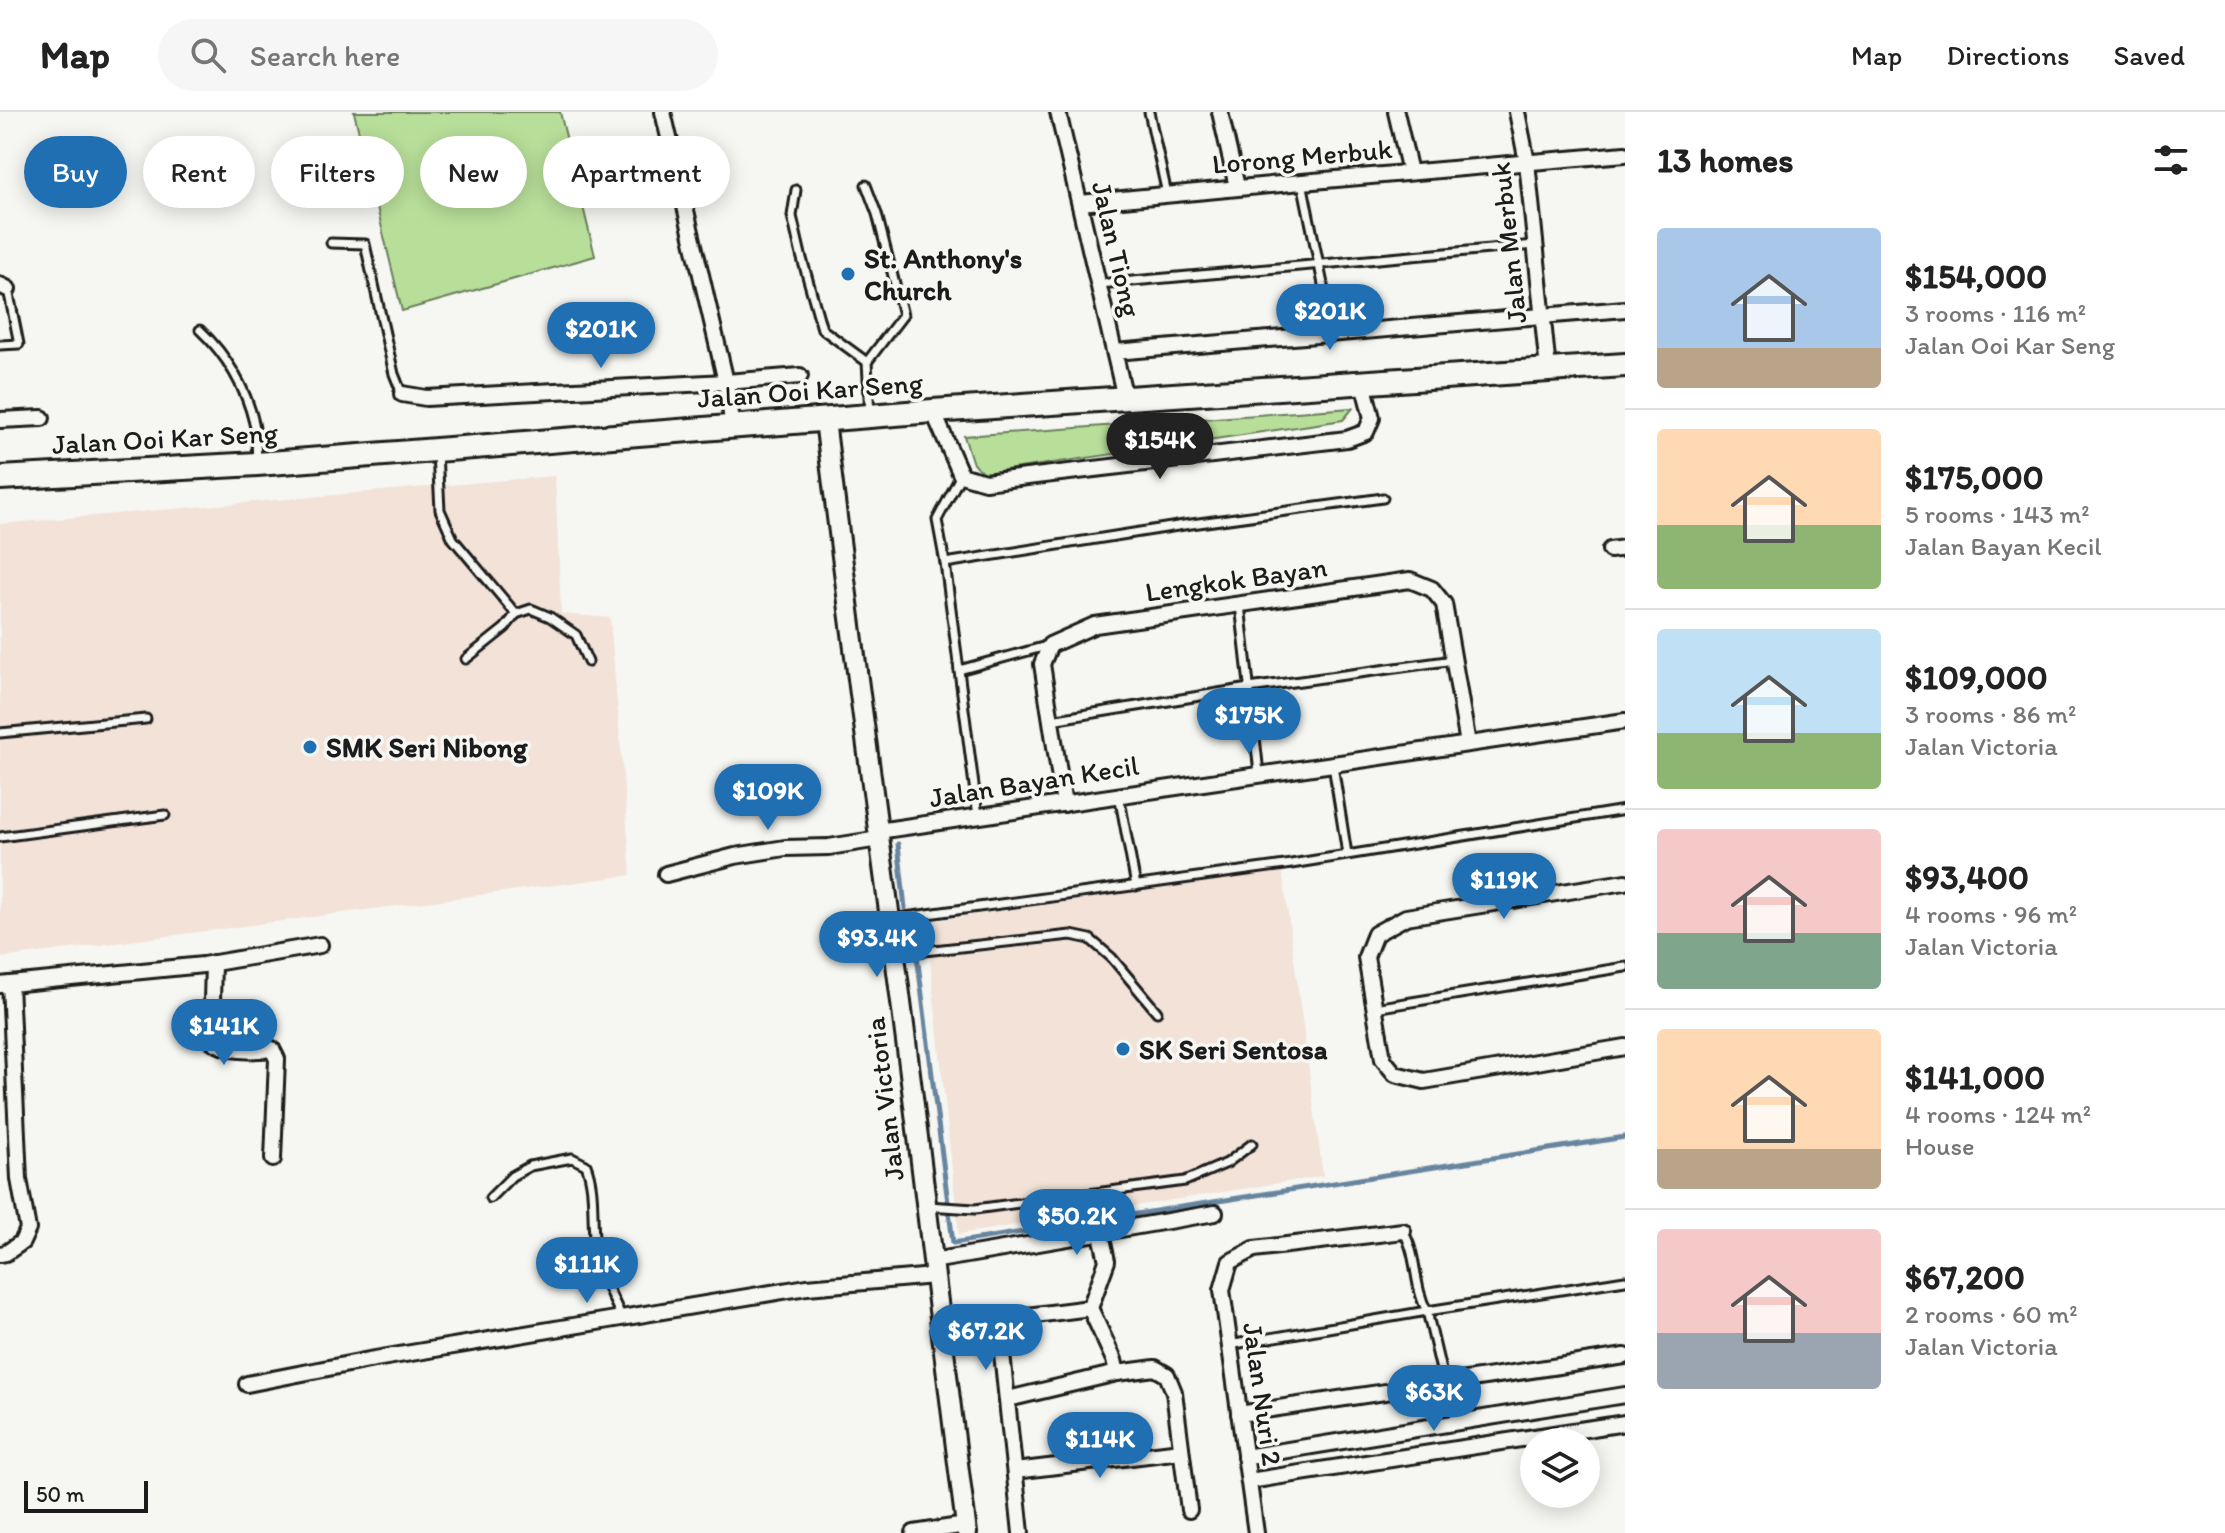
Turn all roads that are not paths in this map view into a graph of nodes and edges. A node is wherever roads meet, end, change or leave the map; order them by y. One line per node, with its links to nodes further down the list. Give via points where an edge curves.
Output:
1 (663, 112): 31 (street)
2 (1058, 112): 15 (street, Jalan Tiong)
3 (1149, 112): 14 (lane)
4 (1220, 112): 12 (street)
5 (1396, 112): 9 (street)
6 (1517, 112): 8 (street, Jalan Merbuk)
7 (1625, 154): 8 (street, Lorong Merbuk)
8 (1527, 162): 9 (street, Lorong Merbuk); 17 (street, Jalan Merbuk)
9 (1410, 172): 10 (street, Lorong Merbuk)
10 (1302, 182): 12 (street, Lorong Merbuk); 18 (lane)
11 (866, 185): 27 (lane, via 903,315)
12 (1237, 187): 14 (street, Lorong Merbuk)
13 (796, 190): 27 (lane, via 792,216 822,329)
14 (1167, 194): 15 (street, Lorong Merbuk)
15 (1080, 203): 19 (street, Jalan Tiong)
16 (331, 243): 33 (lane, via 365,244)
17 (1536, 245): 18 (lane); 22 (street, Jalan Merbuk)
18 (1319, 265): 19 (lane); 24 (lane)
19 (1099, 284): 26 (street, Jalan Tiong)
20 (4, 287): 25 (lane, via 19,344)
21 (1625, 309): 22 (street)
22 (1543, 316): 24 (street); 29 (street, Jalan Merbuk)
23 (200, 330): 42 (lane, via 218,347 245,393 255,425)
24 (1333, 333): 26 (street)
25 (0, 345)
26 (1115, 352): 34 (street, Jalan Tiong)
27 (867, 362): 36 (lane)
28 (1625, 365): 29 (main road, Jalan Ooi Kar Seng)
29 (1548, 370): 32 (main road, Jalan Ooi Kar Seng)
30 (800, 376): 31 (street, Jalan Ooi Kar Seng)
31 (726, 382): 33 (street, Jalan Ooi Kar Seng, via 426,398); 40 (street)
32 (1363, 383): 34 (main road, Jalan Ooi Kar Seng); 43 (street, via 1372,418 1366,432 1347,439 985,482)
33 (402, 394)
34 (1125, 398): 35 (main road, Jalan Ooi Kar Seng)
35 (933, 411): 36 (main road, Jalan Ooi Kar Seng); 43 (street)
36 (870, 417): 39 (main road, Jalan Ooi Kar Seng)
37 (42, 418): 38 (street, Jalan Ooi Kar Seng)
38 (0, 420)
39 (825, 420): 40 (main road, Jalan Ooi Kar Seng); 67 (street, Jalan Victoria)
40 (733, 427): 41 (main road, Jalan Ooi Kar Seng)
41 (437, 451): 42 (main road, Jalan Ooi Kar Seng); 48 (lane, via 440,510 453,539)
42 (257, 464): 44 (main road, Jalan Ooi Kar Seng)
43 (961, 475): 46 (lane, via 937,520)
44 (0, 478)
45 (1383, 498): 46 (lane)
46 (945, 563): 53 (lane)
47 (1240, 604): 49 (street, Lengkok Bayan, via 1095,625); 51 (street, Lengkok Bayan, via 1410,580 1432,589 1444,604); 54 (lane)
48 (516, 614): 50 (lane); 52 (lane, via 531,609 550,617 576,635)
49 (1050, 645): 53 (lane); 56 (street, via 1042,664)
50 (466, 659)
51 (1454, 660): 54 (lane); 59 (street, Lengkok Bayan)
52 (588, 662)
53 (959, 670): 66 (lane)
54 (1249, 688): 56 (lane); 61 (lane)
55 (146, 719): 58 (lane)
56 (1051, 720): 63 (street)
57 (1625, 721): 59 (street, Jalan Bayan Kecil)
58 (0, 733)
59 (1468, 744): 60 (street, Jalan Bayan Kecil)
60 (1333, 763): 61 (street, Jalan Bayan Kecil); 69 (lane)
61 (1259, 773): 62 (street, Jalan Bayan Kecil)
62 (1119, 795): 63 (street, Jalan Bayan Kecil); 72 (lane)
63 (1064, 804): 66 (street, Jalan Bayan Kecil)
64 (1625, 810): 69 (lane)
65 (165, 815): 68 (lane)
66 (978, 816): 67 (street, Jalan Bayan Kecil)
67 (879, 835): 70 (street, Jalan Bayan Kecil, via 829,847 735,856); 73 (street, Jalan Victoria)
68 (0, 837)
69 (1347, 854): 72 (lane)
70 (666, 874)
71 (1625, 882): 79 (street, via 1406,917 1375,934 1366,957)
72 (1136, 886): 73 (lane)
73 (890, 919): 75 (street, Jalan Victoria)
74 (320, 945): 76 (street)
75 (902, 953): 80 (lane, via 1071,935 1090,939); 85 (street, Jalan Victoria)
76 (213, 963): 78 (street); 83 (street, via 211,1040 221,1047 272,1049 277,1059)
77 (1625, 967): 79 (lane)
78 (5, 984): 89 (street, via 19,1179 28,1229 22,1242)
79 (1375, 1008): 81 (street, via 1383,1059 1395,1074 1424,1081)
80 (1157, 1012)
81 (1625, 1047)
82 (1252, 1144): 85 (lane, via 1227,1163 1185,1181 975,1209)
83 (273, 1159)
84 (490, 1198): 94 (lane, via 530,1166 572,1158 586,1165 600,1273)
85 (932, 1206): 90 (street, Jalan Victoria)
86 (1215, 1213): 88 (street)
87 (1403, 1231): 93 (lane); 95 (street, Jalan Nuri 2, via 1254,1249 1230,1262 1222,1290)
88 (1101, 1234): 90 (street); 92 (street, via 1107,1261)
89 (0, 1254)
90 (933, 1268): 94 (street); 109 (street, Jalan Victoria)
91 (1625, 1280): 93 (lane)
92 (1090, 1308): 97 (street); 101 (street, via 1007,1323 1001,1344)
93 (1427, 1311): 95 (lane); 98 (lane)
94 (622, 1318): 99 (street)
95 (1229, 1345): 102 (street, Jalan Nuri 2)
96 (1625, 1356): 98 (street)
97 (1117, 1373): 101 (street); 104 (street, via 1155,1368 1167,1375)
98 (1444, 1383): 102 (street)
99 (247, 1384)
100 (1625, 1395): 105 (street)
101 (1008, 1399): 106 (street)
102 (1239, 1414): 105 (street, Jalan Nuri 2)
103 (1625, 1423): 107 (street)
104 (1181, 1451): 106 (street); 108 (street)
105 (1245, 1457): 107 (street, Jalan Nuri 2)
106 (1015, 1471): 111 (street)
107 (1249, 1481): 112 (street, Jalan Nuri 2)
108 (1189, 1510)
109 (967, 1529): 110 (street)
110 (914, 1533)
111 (1021, 1533)
112 (1256, 1533)

